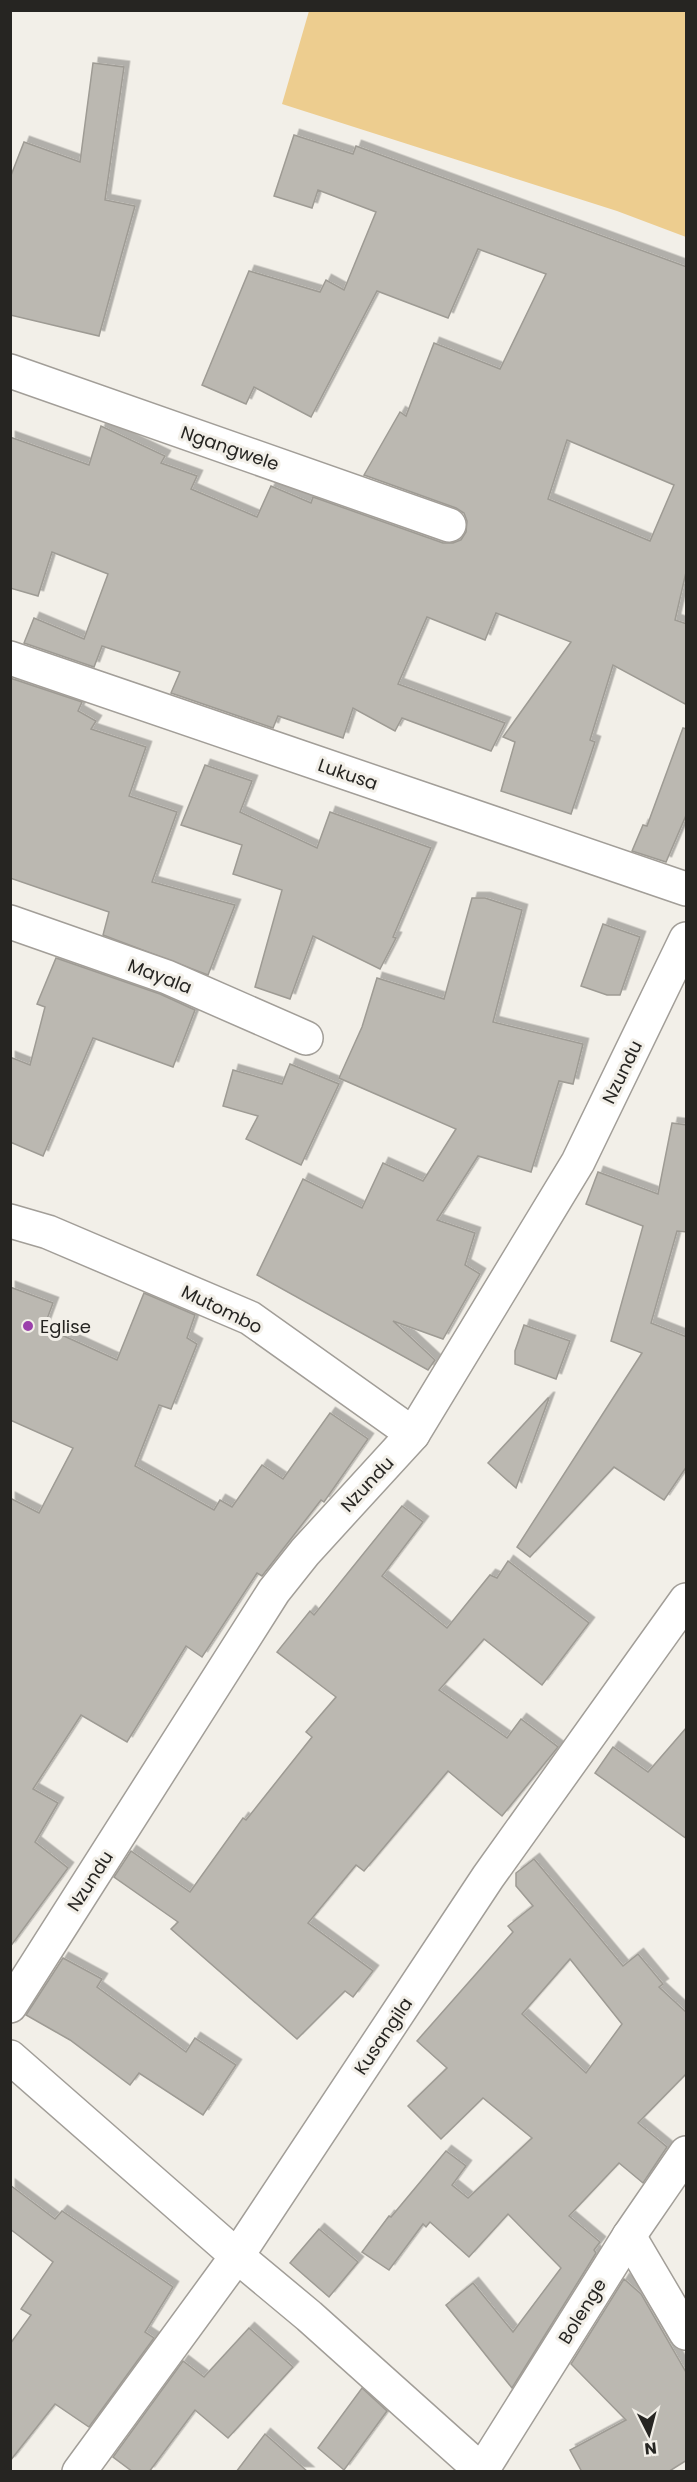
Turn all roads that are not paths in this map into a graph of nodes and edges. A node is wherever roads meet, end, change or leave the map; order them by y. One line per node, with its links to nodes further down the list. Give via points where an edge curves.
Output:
1 (10, 371): 2 (street, Ngangwele)
2 (449, 525)
3 (10, 658): 4 (street, Lukusa)
4 (687, 889)
5 (10, 922): 7 (street, Mayala, via 167,977)
6 (687, 939): 9 (street, Nzundu, via 578,1162)
7 (306, 1038)
8 (10, 1221): 9 (street, Mutombo, via 48,1232 250,1318)
9 (413, 1434): 11 (street, Nzundu, via 305,1551 274,1591)
10 (687, 1600): 15 (street, Kusangila, via 488,1877)
11 (10, 2006)
12 (10, 2057): 15 (street)
13 (687, 2153): 14 (street, Bolenge)
14 (629, 2236): 16 (street); 17 (street, Bolenge)
15 (237, 2256): 17 (street); 18 (street, Kusangila)
16 (687, 2333)
17 (482, 2471)
18 (79, 2472)

